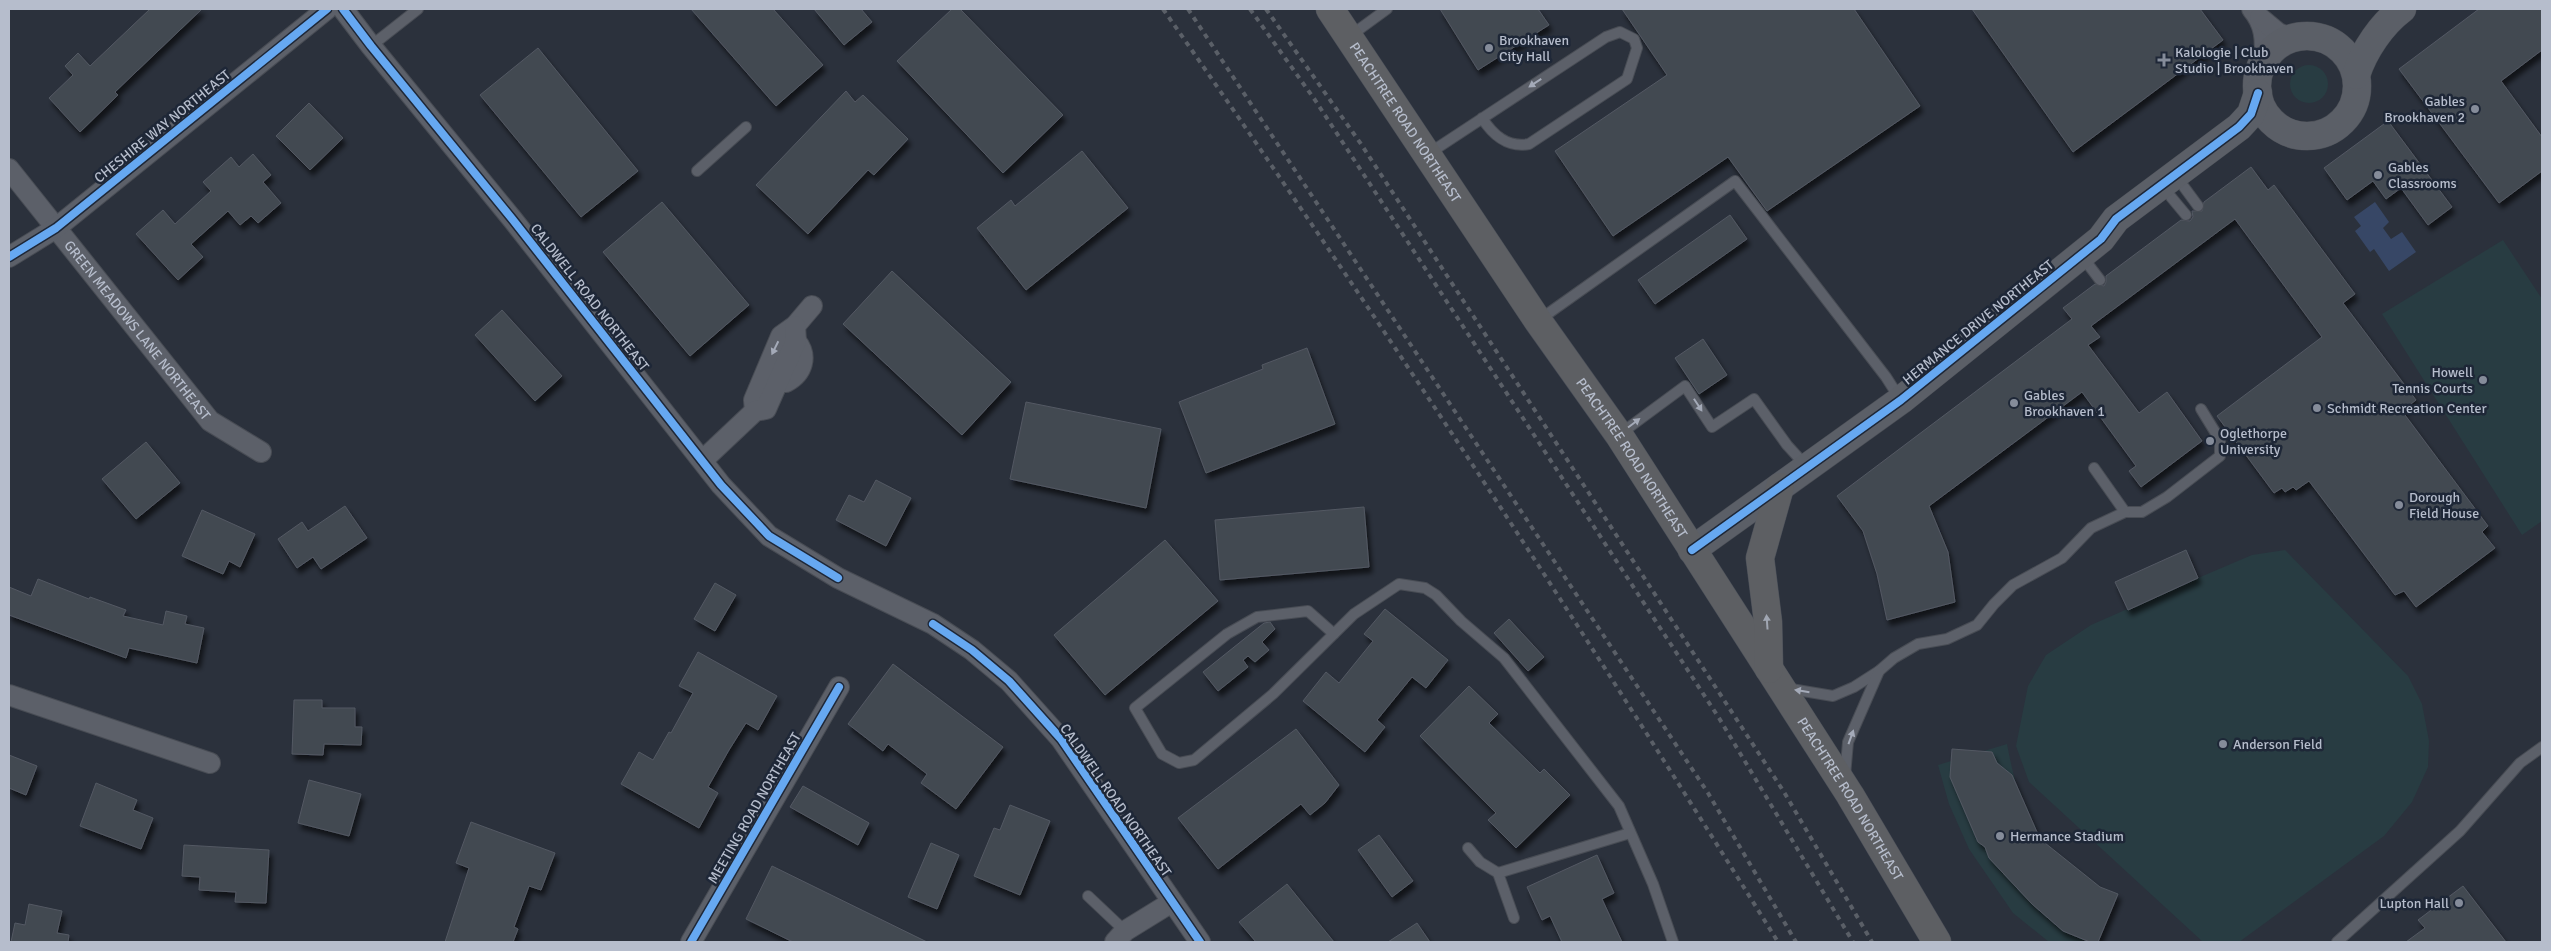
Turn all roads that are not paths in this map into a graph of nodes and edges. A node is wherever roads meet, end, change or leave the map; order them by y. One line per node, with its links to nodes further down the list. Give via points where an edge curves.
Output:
1 (327, 9): 22 (street, CHESHIRE WAY NORTHEAST)
2 (343, 9): 12 (street, CALDWELL ROAD NORTHEAST)
3 (418, 9): 12 (lane)
4 (1330, 9): 9 (highway, PEACHTREE ROAD NORTHEAST)
5 (1387, 9): 9 (lane)
6 (2402, 9): 8 (street, HERMANCE DRIVE NORTHEAST, via 2390,18)
7 (2256, 13): 10 (street, via 2278,33); 13 (street, via 2266,39)
8 (2383, 29): 11 (street, HERMANCE DRIVE NORTHEAST, via 2367,37); 14 (street, HERMANCE DRIVE NORTHEAST, via 2365,54)
9 (1349, 36): 19 (highway, PEACHTREE ROAD NORTHEAST)
10 (2290, 38): 11 (street, via 2324,38); 13 (street, via 2275,47)
11 (2336, 44): 14 (street, via 2350,59)
12 (371, 46): 32 (street, CALDWELL ROAD NORTHEAST)
13 (2264, 60): 15 (street, HERMANCE DRIVE NORTHEAST, via 2258,76)
14 (2356, 75): 18 (street, HERMANCE DRIVE NORTHEAST, via 2355,99 2345,120 2332,130 2317,135 2301,136)
15 (2258, 93): 18 (street, HERMANCE DRIVE NORTHEAST, via 2272,122); 23 (street, HERMANCE DRIVE NORTHEAST, via 2250,114 2239,127 2116,219)
16 (1482, 118): 16 (lane, one-way to 16, via 1499,138 1529,144 1627,79 1637,48 1634,39 1620,32 1606,38); 19 (lane)
17 (746, 127): 21 (lane)
18 (2285, 131): 23 (street, HERMANCE DRIVE NORTHEAST, via 2273,131 2248,141 2185,202)
19 (1427, 155): 27 (highway, PEACHTREE ROAD NORTHEAST)
20 (9, 169): 22 (street, GREEN MEADOWS LANE NORTHEAST)
21 (697, 171)
22 (56, 228): 24 (street, CHESHIRE WAY NORTHEAST); 31 (street, GREEN MEADOWS LANE NORTHEAST, via 210,421)
23 (2091, 247): 25 (lane); 28 (street, HERMANCE DRIVE NORTHEAST)
24 (9, 258)
25 (2100, 280)
26 (812, 306): 32 (street, via 770,379 766,409 755,411)
27 (1538, 321): 28 (lane, via 1735,181); 30 (highway, PEACHTREE ROAD NORTHEAST)
28 (1901, 400): 33 (street, HERMANCE DRIVE NORTHEAST)
29 (2201, 409): 36 (lane, via 2220,440 2220,456 2168,498 2142,512)
30 (1619, 435): 33 (lane, one-way to 33, via 1685,386 1712,427 1754,399); 37 (highway, PEACHTREE ROAD NORTHEAST)
31 (261, 452)
32 (703, 460): 50 (street, CALDWELL ROAD NORTHEAST, via 721,485 769,536 838,578 933,624 972,650 1009,681 1061,739)
33 (1808, 468): 35 (street, HERMANCE DRIVE NORTHEAST)
34 (2094, 468): 36 (lane)
35 (1780, 487): 37 (street, HERMANCE DRIVE NORTHEAST); 40 (highway, one-way to 35, via 1760,558)
36 (2125, 512): 39 (lane, via 2091,528 2062,558 2013,585 1977,625 1947,639 1918,644)
37 (1692, 550): 40 (highway, PEACHTREE ROAD NORTHEAST)
38 (1334, 634): 38 (lane, via 1273,694 1194,760 1179,763 1162,754 1135,708 1227,634 1257,617 1308,611); 46 (lane, via 1354,614 1399,584 1425,588 1436,595 1504,658 1619,806)
39 (1879, 671): 40 (lane, one-way to 40, via 1833,696); 45 (lane, one-way to 39, via 1848,742)
40 (1775, 679): 45 (highway, PEACHTREE ROAD NORTHEAST)
41 (839, 687): 53 (street, MEETING ROAD NORTHEAST)
42 (9, 695): 44 (street)
43 (2542, 747): 57 (lane, via 2520,764 2460,831)
44 (210, 763)
45 (1844, 785): 56 (highway, PEACHTREE ROAD NORTHEAST)
46 (1630, 832): 48 (lane); 55 (lane, via 1653,884)
47 (1468, 848): 48 (lane, via 1480,862)
48 (1498, 873): 51 (lane)
49 (1088, 896): 52 (lane)
50 (1172, 902): 52 (street); 54 (street, CALDWELL ROAD NORTHEAST)
51 (1514, 918)
52 (1122, 938)
53 (694, 941)
54 (1200, 942)
55 (1672, 942)
56 (1937, 942)
57 (2337, 942)

